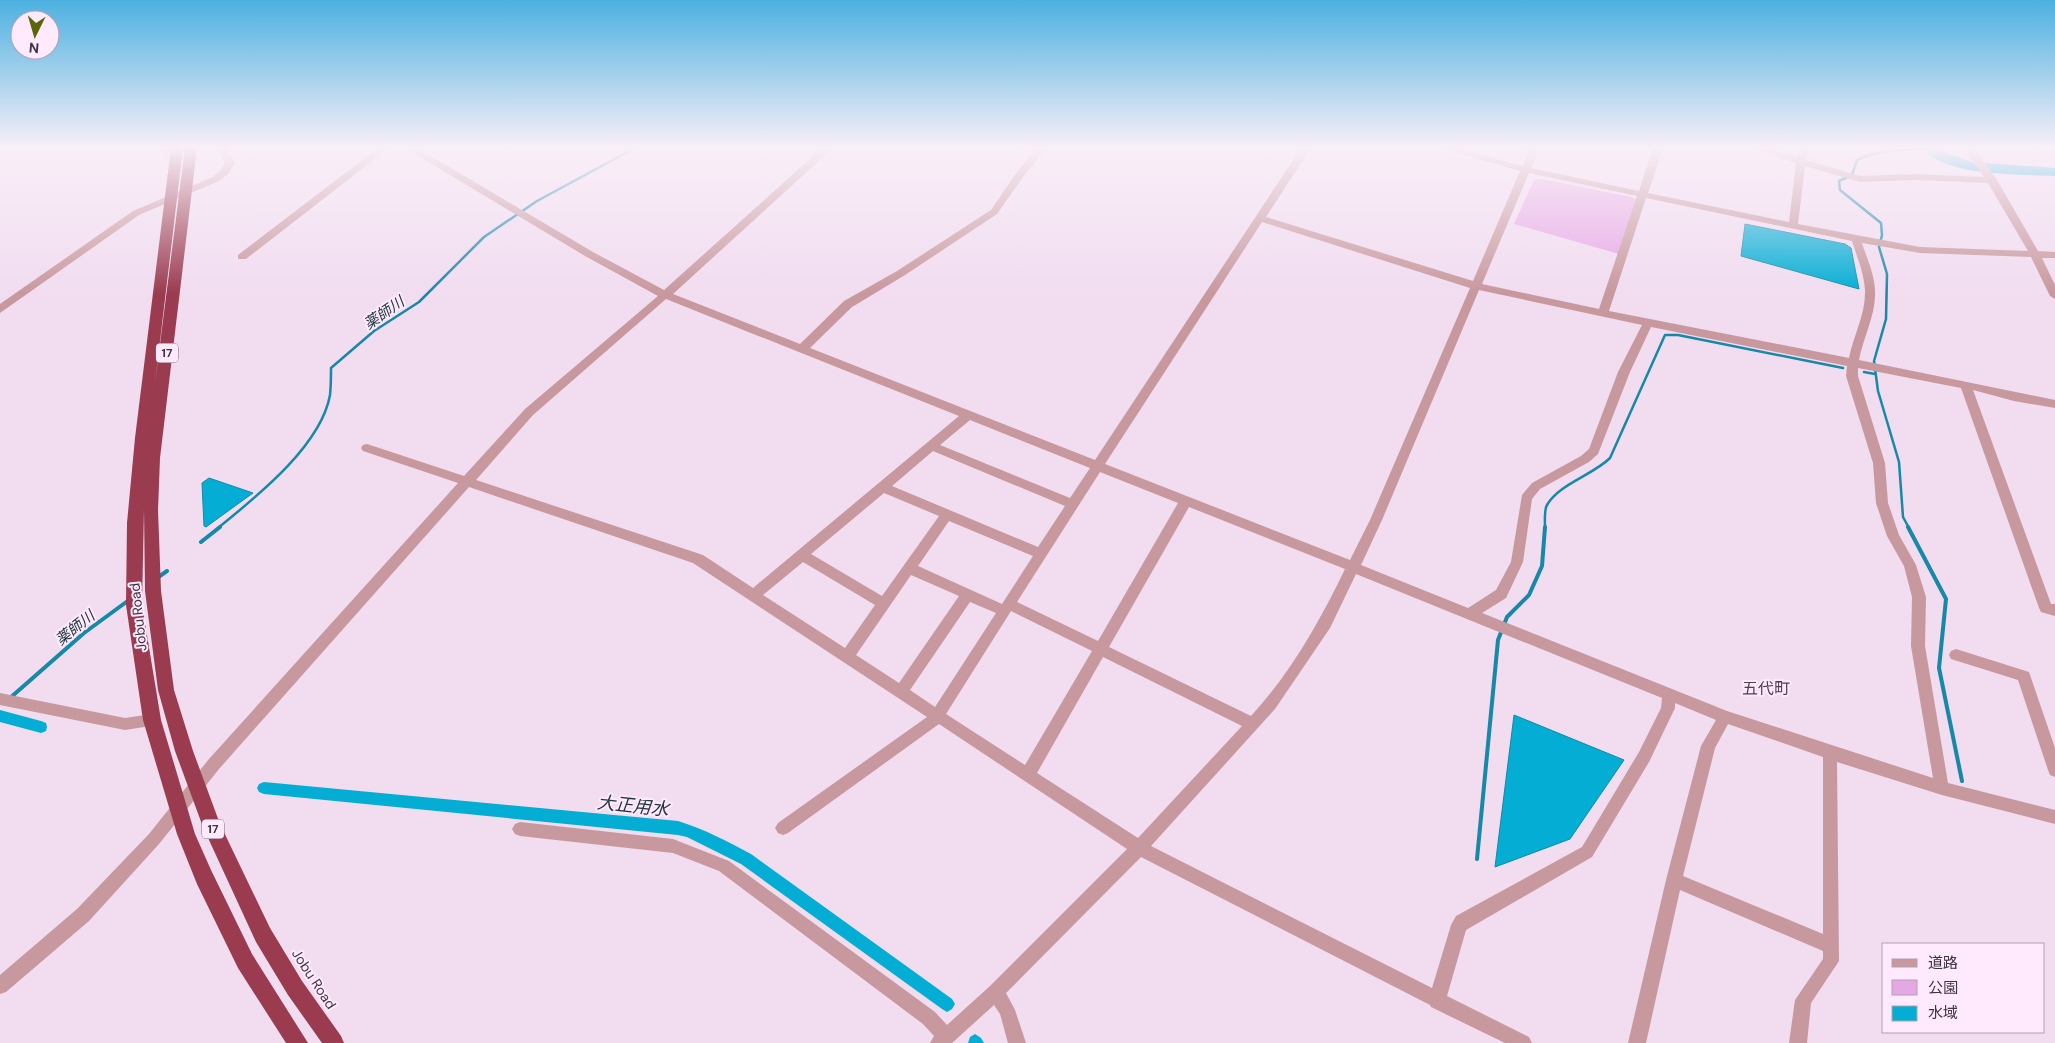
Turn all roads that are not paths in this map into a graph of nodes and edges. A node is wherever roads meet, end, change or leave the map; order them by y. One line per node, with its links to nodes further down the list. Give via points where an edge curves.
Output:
1 (173, 197): 13 (street)
2 (184, 197): 62 (highway, Jobu Road / 17, via 154,458 151,510 154,591 166,690)
3 (321, 197): 19 (street)
4 (493, 197): 21 (street)
5 (774, 197): 21 (street)
6 (1004, 197): 26 (street, via 994,212 901,274 848,304)
7 (1274, 197): 14 (street)
8 (1515, 197): 20 (street)
9 (1643, 197): 24 (street)
10 (1656, 197): 15 (street)
11 (1797, 197): 15 (street)
12 (2003, 197): 17 (street)
13 (170, 198): 23 (street, via 136,213); 57 (highway, Jobu Road / 17, via 135,524 134,605)
14 (1260, 218): 20 (street); 33 (street)
15 (1793, 227): 16 (street)
16 (1856, 239): 17 (street, via 1920,250); 27 (street, via 1870,292)
17 (2036, 253): 18 (street); 22 (street)
18 (2055, 255)
19 (242, 257)
20 (1476, 286): 24 (street); 41 (street)
21 (664, 295): 26 (street); 34 (street, via 529,412)
22 (2055, 296)
23 (0, 309)
24 (1603, 312): 25 (street)
25 (1648, 323): 27 (street); 48 (street, via 1624,372 1594,451 1585,460 1536,486 1526,498 1517,562 1501,594)
26 (802, 349): 30 (street)
27 (1852, 362): 28 (street); 63 (street, via 1852,376 1879,463 1882,503 1893,536 1910,565 1919,597 1918,646)
28 (1966, 386): 29 (street); 47 (street, via 2046,608)
29 (2055, 404)
30 (968, 414): 31 (street); 33 (street)
31 (931, 446): 35 (street); 37 (street)
32 (367, 448): 34 (street)
33 (1097, 466): 36 (street); 37 (street)
34 (466, 481): 43 (street, via 698,559); 62 (street)
35 (882, 487): 38 (street); 40 (street)
36 (1186, 501): 41 (street); 49 (street)
37 (1073, 504): 39 (street)
38 (947, 514): 39 (street); 42 (street)
39 (1041, 554): 46 (street)
40 (802, 555): 43 (street); 45 (street)
41 (1353, 567): 48 (street); 58 (street, via 1325,624 1270,705)
42 (909, 568): 44 (street); 45 (street)
43 (754, 595): 50 (street)
44 (967, 595): 46 (street); 52 (street)
45 (884, 604): 50 (street)
46 (1006, 608): 49 (street); 55 (street)
47 (2055, 610)
48 (1469, 614): 53 (street)
49 (1100, 650): 58 (street); 61 (street)
50 (848, 655): 52 (street)
51 (1956, 655): 60 (street, via 2024,676)
52 (901, 692): 55 (street)
53 (1669, 695): 56 (street); 73 (street, via 1668,708 1644,758 1587,852 1462,922)
54 (4, 700): 57 (street, via 125,724)
55 (937, 716): 61 (street); 66 (street)
56 (1725, 717): 59 (street); 69 (street, via 1708,746)
57 (152, 720): 64 (highway, Jobu Road / 17)
58 (1252, 724): 68 (street)
59 (1830, 753): 63 (street); 70 (street)
60 (2055, 770)
61 (1028, 774): 68 (street)
62 (196, 785): 64 (street); 76 (highway, Jobu Road / 17, via 263,935)
63 (1942, 788): 65 (street)
64 (178, 809): 71 (street, via 83,915); 75 (highway, Jobu Road / 17, via 204,877 245,961)
65 (2055, 817)
66 (783, 828)
67 (520, 829): 74 (street, via 665,845 724,866 929,1018)
68 (1139, 848): 72 (street); 73 (street)
69 (1674, 880): 70 (street); 79 (street)
70 (1830, 946): 80 (street, via 1831,961 1802,1000)
71 (0, 986)
72 (996, 992): 74 (street); 77 (street, via 1007,1010)
73 (1437, 1001): 78 (street)
74 (943, 1040)
75 (298, 1043)
76 (334, 1043)
77 (1017, 1043)
78 (1523, 1043)
79 (1637, 1043)
80 (1798, 1043)

